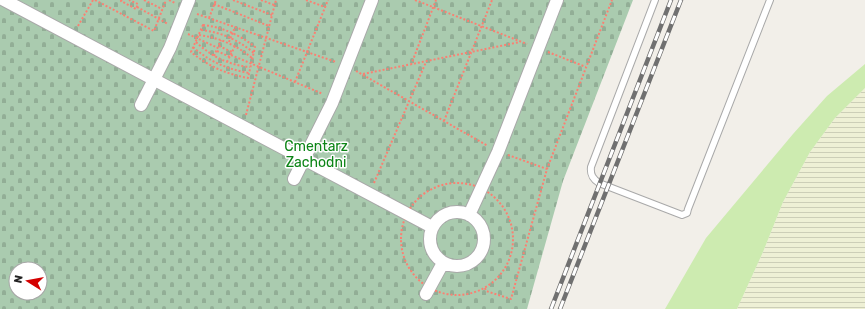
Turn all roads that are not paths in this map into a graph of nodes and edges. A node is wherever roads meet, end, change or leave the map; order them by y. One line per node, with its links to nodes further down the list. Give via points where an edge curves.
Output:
1 (372, 0): 9 (street, via 334,99)
2 (557, 0): 11 (street, via 498,152)
3 (655, 0): 4 (lane, via 590,172 593,179 600,184 682,215 687,213)
4 (770, 0)
5 (4, 3): 7 (street)
6 (188, 5): 7 (street)
7 (154, 79): 8 (street); 9 (street)
8 (140, 105)
9 (305, 159): 10 (street); 12 (street)
10 (294, 180)
11 (469, 215): 12 (street, via 458,212 447,214); 13 (street, via 476,220 482,230 484,243 480,254 474,261 463,266)
12 (432, 226): 13 (street, via 430,245 434,256)
13 (443, 263): 14 (street)
14 (427, 291)

